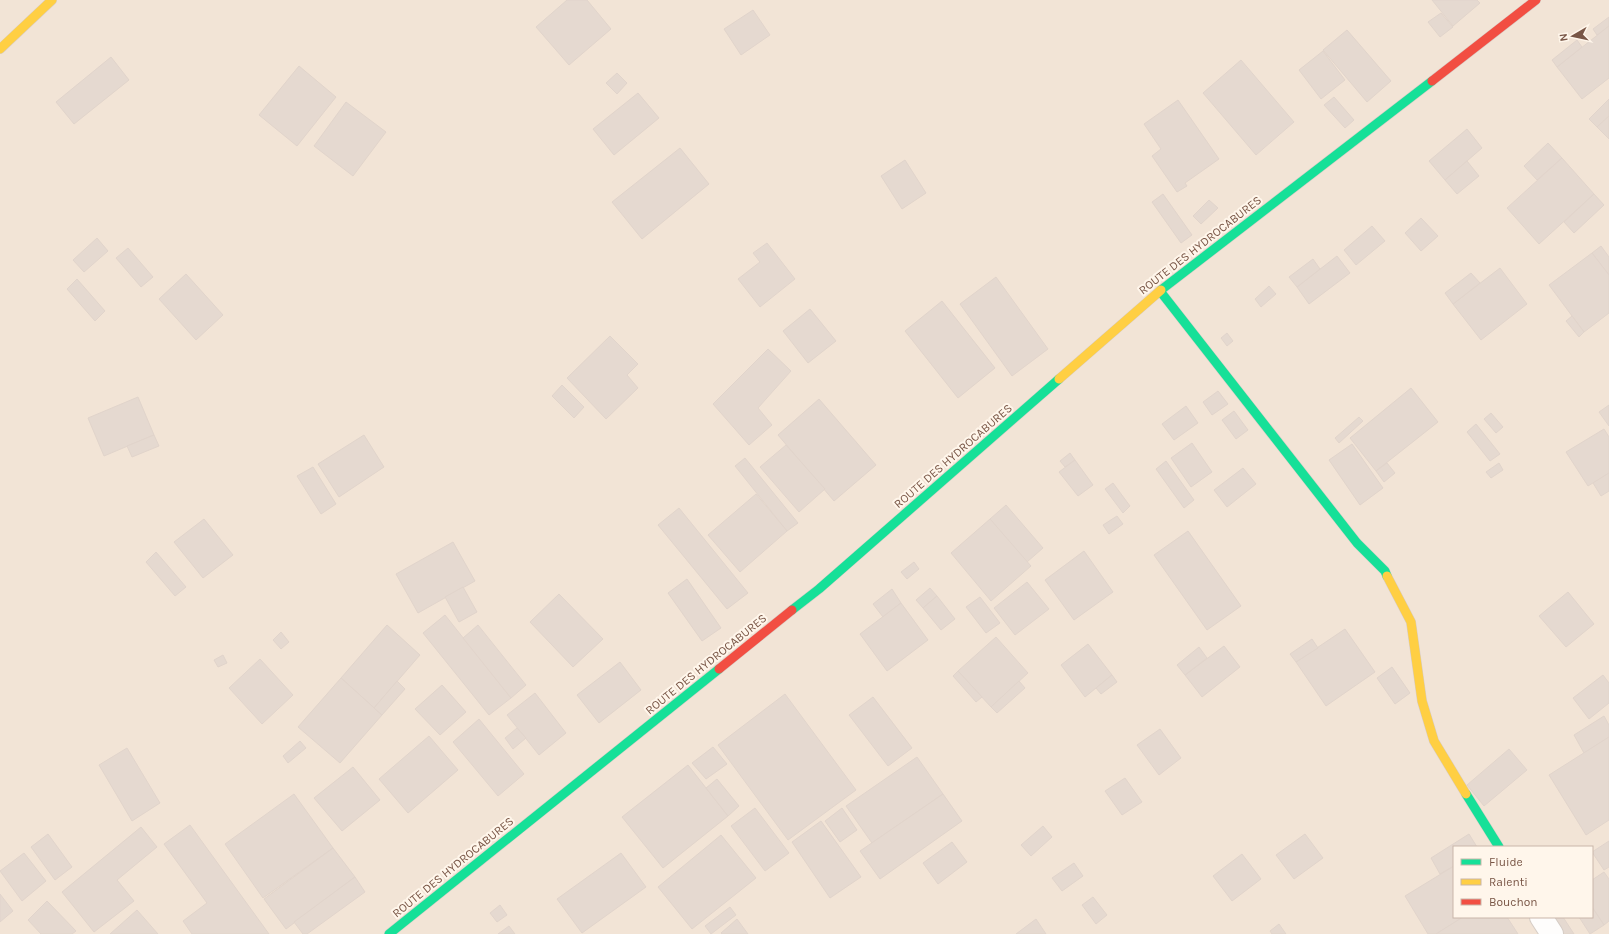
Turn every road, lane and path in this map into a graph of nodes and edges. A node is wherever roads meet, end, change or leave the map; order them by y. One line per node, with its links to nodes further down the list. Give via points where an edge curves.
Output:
1 (52, 0): 3 (street)
2 (1536, 0): 4 (street, ROUTE DES HYDROCABURES)
3 (0, 48)
4 (1160, 291): 5 (street, via 1357,543 1385,571 1411,622 1422,701 1434,741); 7 (street, ROUTE DES HYDROCABURES, via 819,589)
5 (1498, 846)
6 (1543, 918): 8 (street)
7 (389, 934)
8 (1552, 934)

